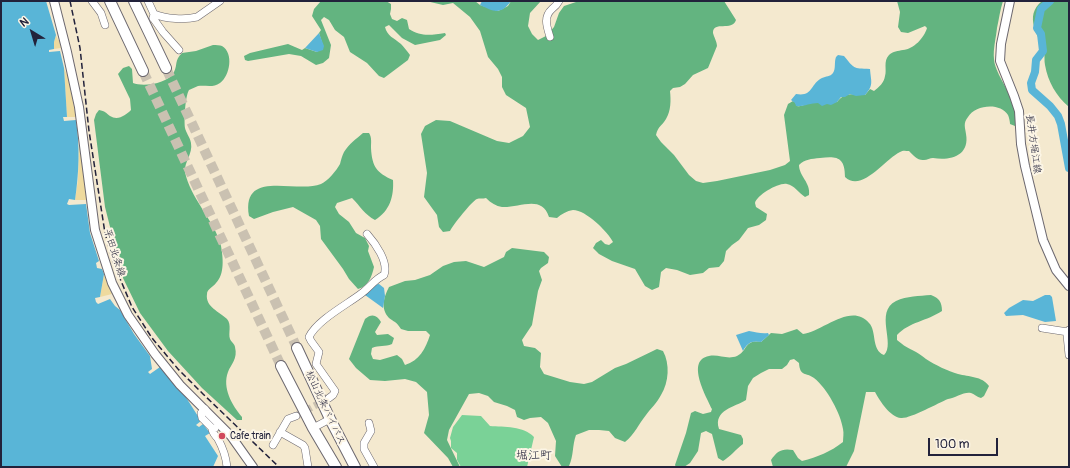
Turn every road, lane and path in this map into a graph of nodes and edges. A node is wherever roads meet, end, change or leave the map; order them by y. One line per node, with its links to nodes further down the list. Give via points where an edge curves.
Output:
1 (54, 1): 24 (main road, 平田北条線, via 79,107 95,230 112,283 128,315 155,354 180,385)
2 (92, 1): 10 (street, via 101,12)
3 (110, 1): 15 (highway)
4 (134, 1): 11 (highway)
5 (148, 1): 9 (street)
6 (220, 1): 9 (street, via 193,18)
7 (559, 1): 12 (street, via 546,20)
8 (1010, 1): 17 (main road, 長井方堀江線, via 1000,61 1019,111 1024,160 1043,240 1056,270)
9 (154, 16): 11 (street); 13 (street, via 163,32)
10 (105, 25)
11 (145, 25): 14 (highway)
12 (550, 38)
13 (179, 50)
14 (166, 68)
15 (143, 71)
16 (367, 234): 23 (street, via 379,249 385,269 384,275 320,324 309,337 319,352 316,364 334,391)
17 (1069, 286)
18 (1042, 328): 19 (street)
19 (1068, 331): 21 (street)
20 (297, 348): 26 (highway, 松山北条バイパス)
21 (1069, 355)
22 (281, 366): 30 (highway, 松山北条バイパス)
23 (329, 398)
24 (205, 409): 28 (main road, 平田北条線); 29 (street, via 201,415)
25 (296, 416): 31 (street, via 288,419)
26 (330, 419): 30 (street); 37 (highway, 松山北条バイパス)
27 (369, 423): 38 (street, via 371,431 364,443 364,449)
28 (220, 424): 29 (street); 34 (main road, 平田北条線)
29 (212, 428): 33 (street)
30 (313, 428): 36 (highway, 松山北条バイパス)
31 (280, 432): 32 (street); 35 (street, via 303,445)
32 (273, 446)
33 (227, 467)
34 (253, 467)
35 (308, 467)
36 (336, 467)
37 (355, 467)
38 (374, 467)

